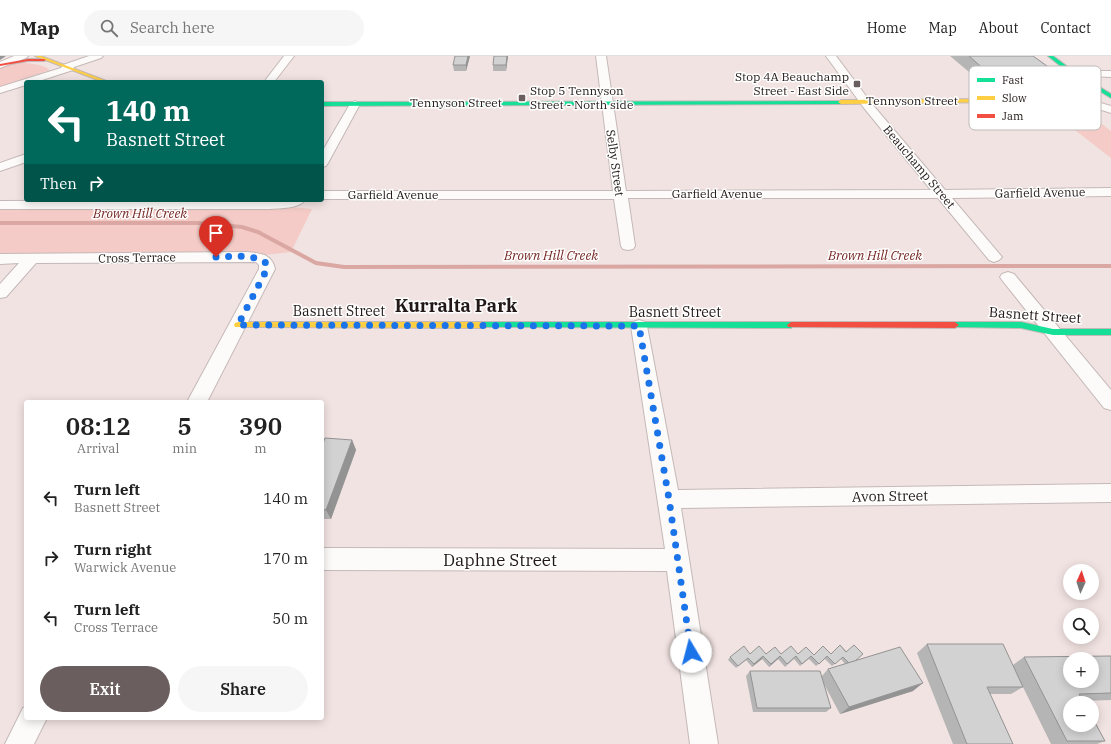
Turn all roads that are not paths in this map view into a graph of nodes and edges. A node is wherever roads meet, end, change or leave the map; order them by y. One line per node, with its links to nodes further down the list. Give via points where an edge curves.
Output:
1 (15, 56): 9 (street)
2 (23, 56): 9 (street)
3 (98, 56): 11 (street)
4 (289, 56): 16 (street)
5 (601, 56): 24 (street, Selby Street)
6 (831, 56): 23 (street, Beauchamp Street)
7 (1050, 56): 10 (main road)
8 (43, 57): 9 (main road); 11 (main road)
9 (0, 65)
10 (1063, 66)
11 (68, 67): 14 (street); 15 (main road)
12 (1101, 73): 13 (street)
13 (1111, 74)
14 (30, 80)
15 (102, 80)
16 (271, 80)
17 (1101, 80): 19 (main road)
18 (24, 82): 20 (street)
19 (1111, 87)
20 (0, 90)
21 (1106, 96): 27 (main road)
22 (969, 101): 23 (main road, Tennyson Street)
23 (865, 102): 24 (main road, Tennyson Street); 35 (street, Beauchamp Street)
24 (606, 103): 26 (main road, Tennyson Street); 34 (street, Selby Street)
25 (324, 104): 26 (main road, Tennyson Street)
26 (355, 104): 31 (street)
27 (1111, 104)
28 (1101, 106): 29 (street, Tennyson Street)
29 (1111, 110)
30 (24, 159): 32 (street)
31 (324, 159)
32 (0, 167)
33 (1111, 192): 35 (street, Garfield Avenue)
34 (620, 194): 35 (street, Garfield Avenue); 36 (street, Garfield Avenue); 39 (street, Selby Street)
35 (942, 194): 40 (street, Beauchamp Street)
36 (324, 195)
37 (292, 202): 38 (street)
38 (0, 205)
39 (628, 246)
40 (994, 257)
41 (0, 259): 42 (street, Cross Terrace)
42 (32, 259): 44 (street); 45 (street, Cross Terrace, via 260,258 266,263 267,269)
43 (1008, 277): 47 (street)
44 (0, 293)
45 (238, 325): 46 (main road, Basnett Street); 49 (street)
46 (639, 326): 47 (main road, Basnett Street, via 1021,325); 52 (street)
47 (1054, 332): 48 (main road, Basnett Street); 50 (street)
48 (1111, 332)
49 (198, 400)
50 (1111, 403)
51 (1111, 493): 52 (street, Avon Street)
52 (669, 499): 54 (street)
53 (324, 559): 54 (street, Daphne Street)
54 (678, 560): 57 (street)
55 (32, 720): 56 (street)
56 (19, 744)
57 (704, 744)

